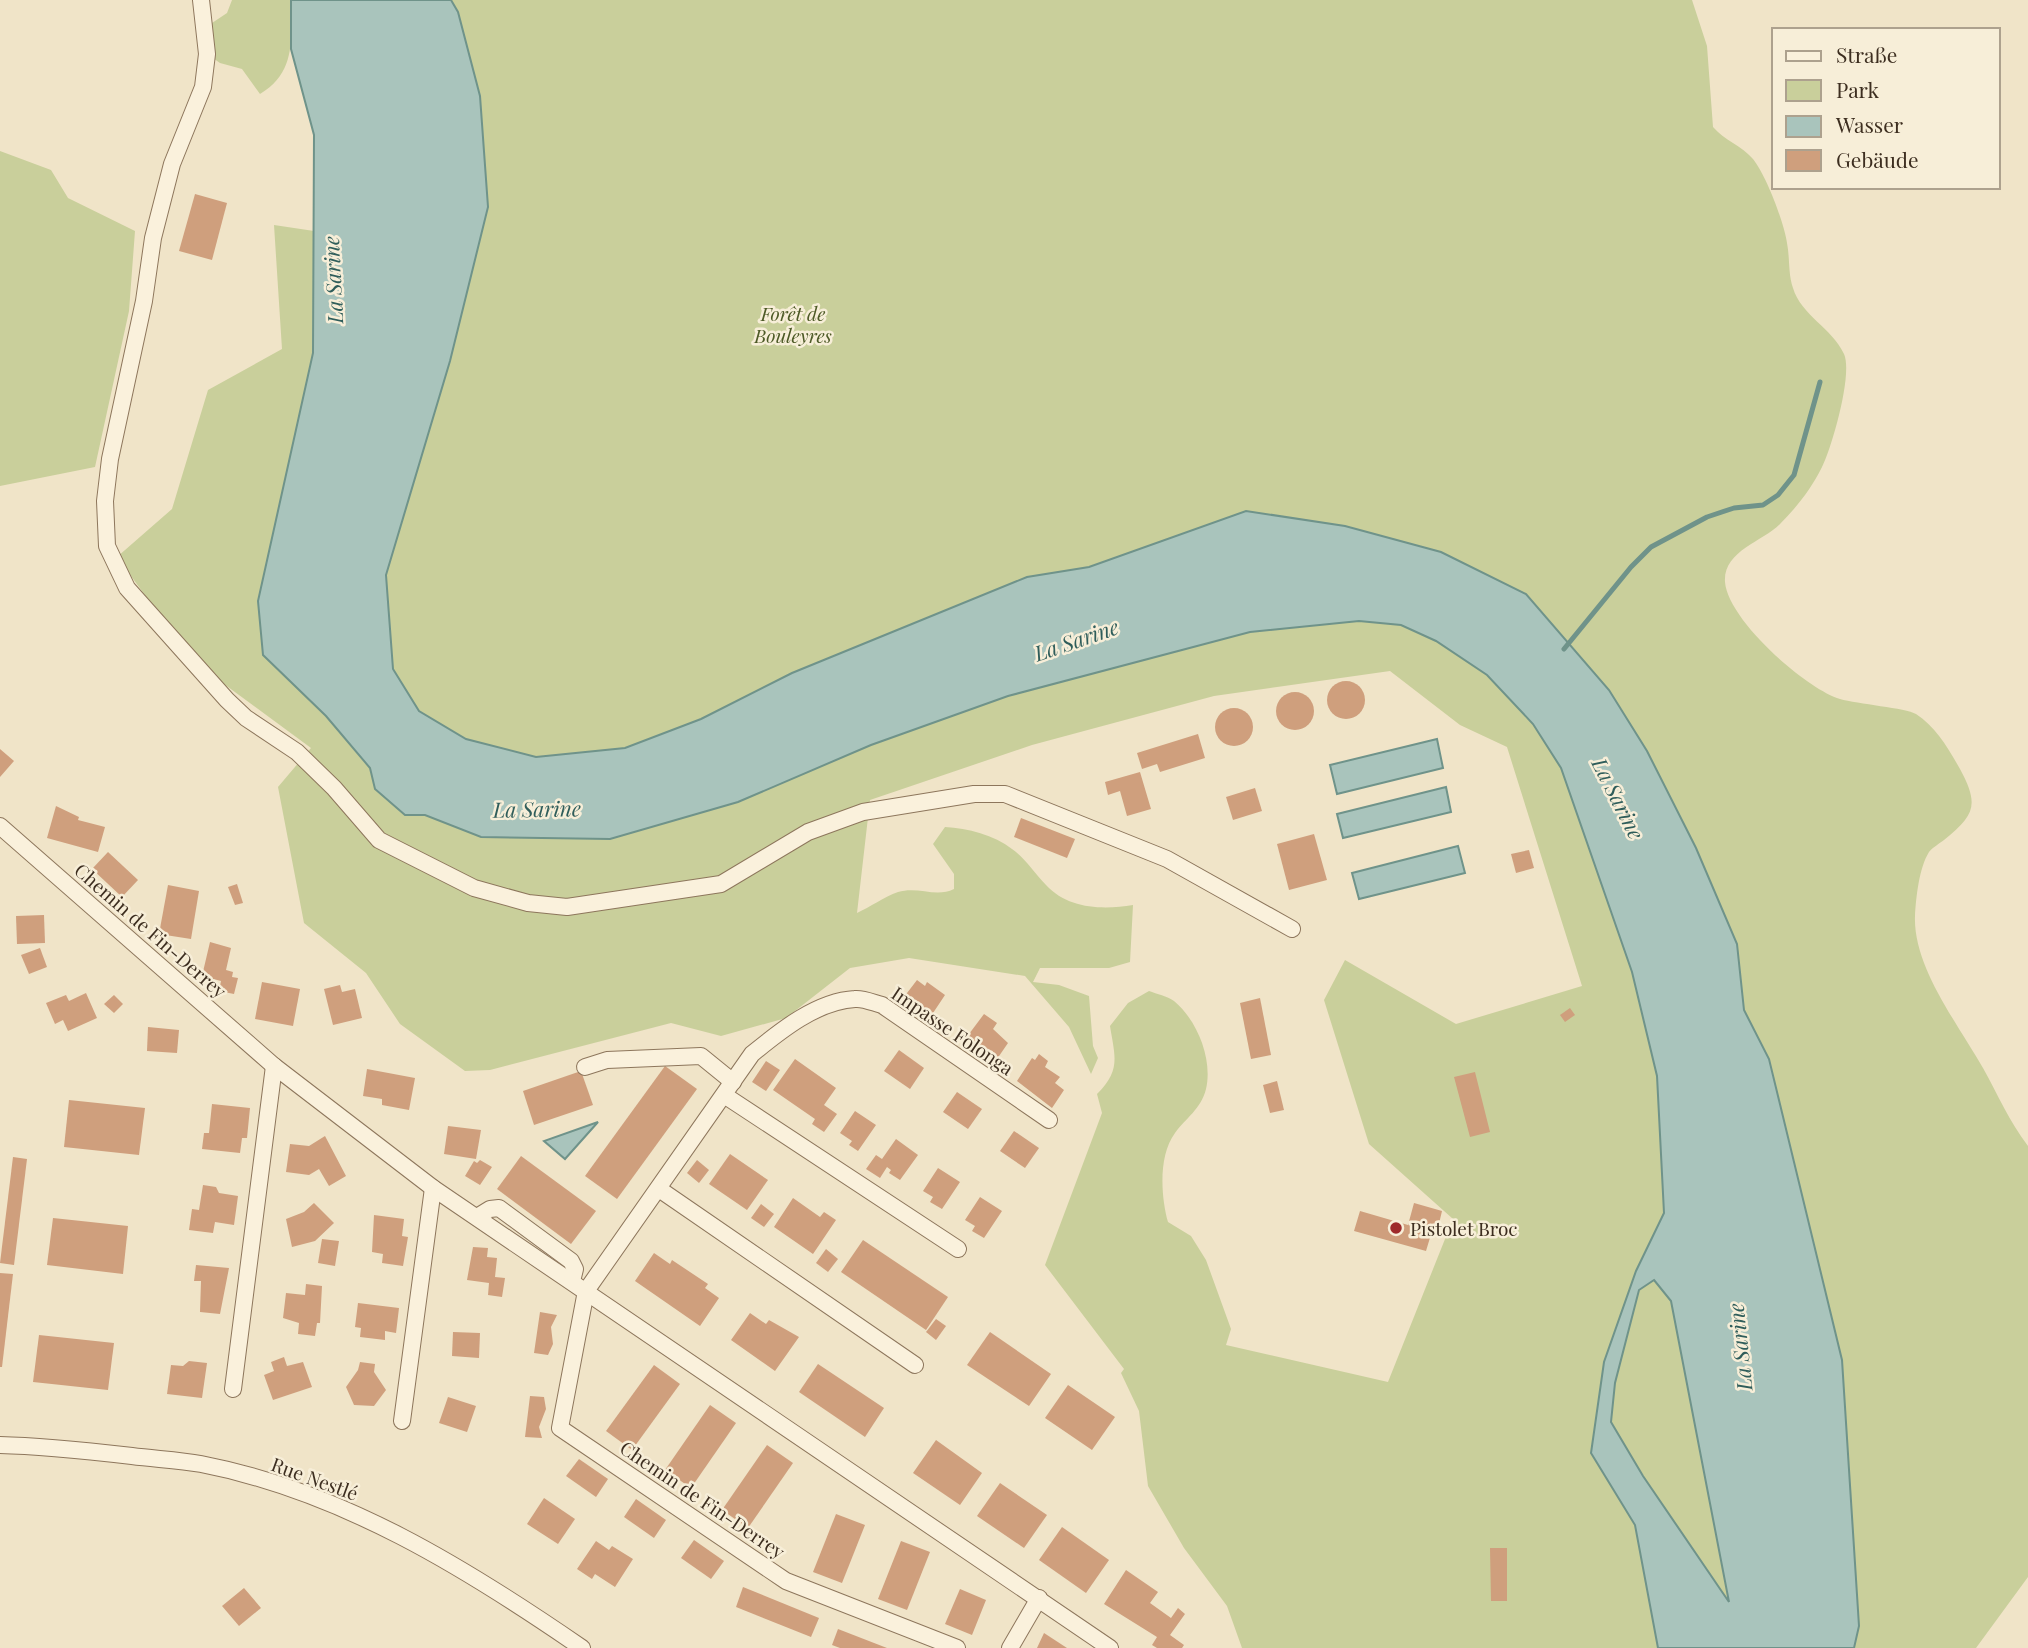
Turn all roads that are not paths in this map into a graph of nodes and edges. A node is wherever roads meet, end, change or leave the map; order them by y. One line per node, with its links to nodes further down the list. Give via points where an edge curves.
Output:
1 (201, 0): 3 (street, via 207,54 203,87 172,164 153,238 110,459 105,501 107,546 127,588 227,700 307,761 379,839 474,888 528,903 567,906 721,884 808,832 863,812 974,794 1005,794 1167,859)
2 (0, 826): 4 (street, Chemin de Fin-Derrey)
3 (1292, 929)
4 (274, 1066): 8 (street, Chemin de Fin-Derrey); 13 (street)
5 (585, 1067): 6 (street, via 609,1059 695,1056 707,1060)
6 (728, 1088): 7 (street, Impasse Folonga, via 752,1054 786,1026 857,998 882,1005); 9 (street, Impasse Folonga); 10 (street)
7 (1049, 1120)
8 (433, 1188): 11 (street, Chemin de Fin-Derrey); 14 (street)
9 (659, 1189): 11 (street, Impasse Folonga); 12 (street)
10 (958, 1249)
11 (579, 1286): 16 (street, Chemin de Fin-Derrey); 18 (street, Chemin de Fin-Derrey, via 561,1427 786,1581)
12 (915, 1365)
13 (233, 1389)
14 (402, 1421)
15 (0, 1445): 17 (street, Rue Nestlé, via 201,1464 294,1491 410,1540 506,1595)
16 (1039, 1598): 19 (street); 20 (street, Chemin de Fin-Derrey)
17 (582, 1648)
18 (957, 1648)
19 (1010, 1648)
20 (1110, 1648)

